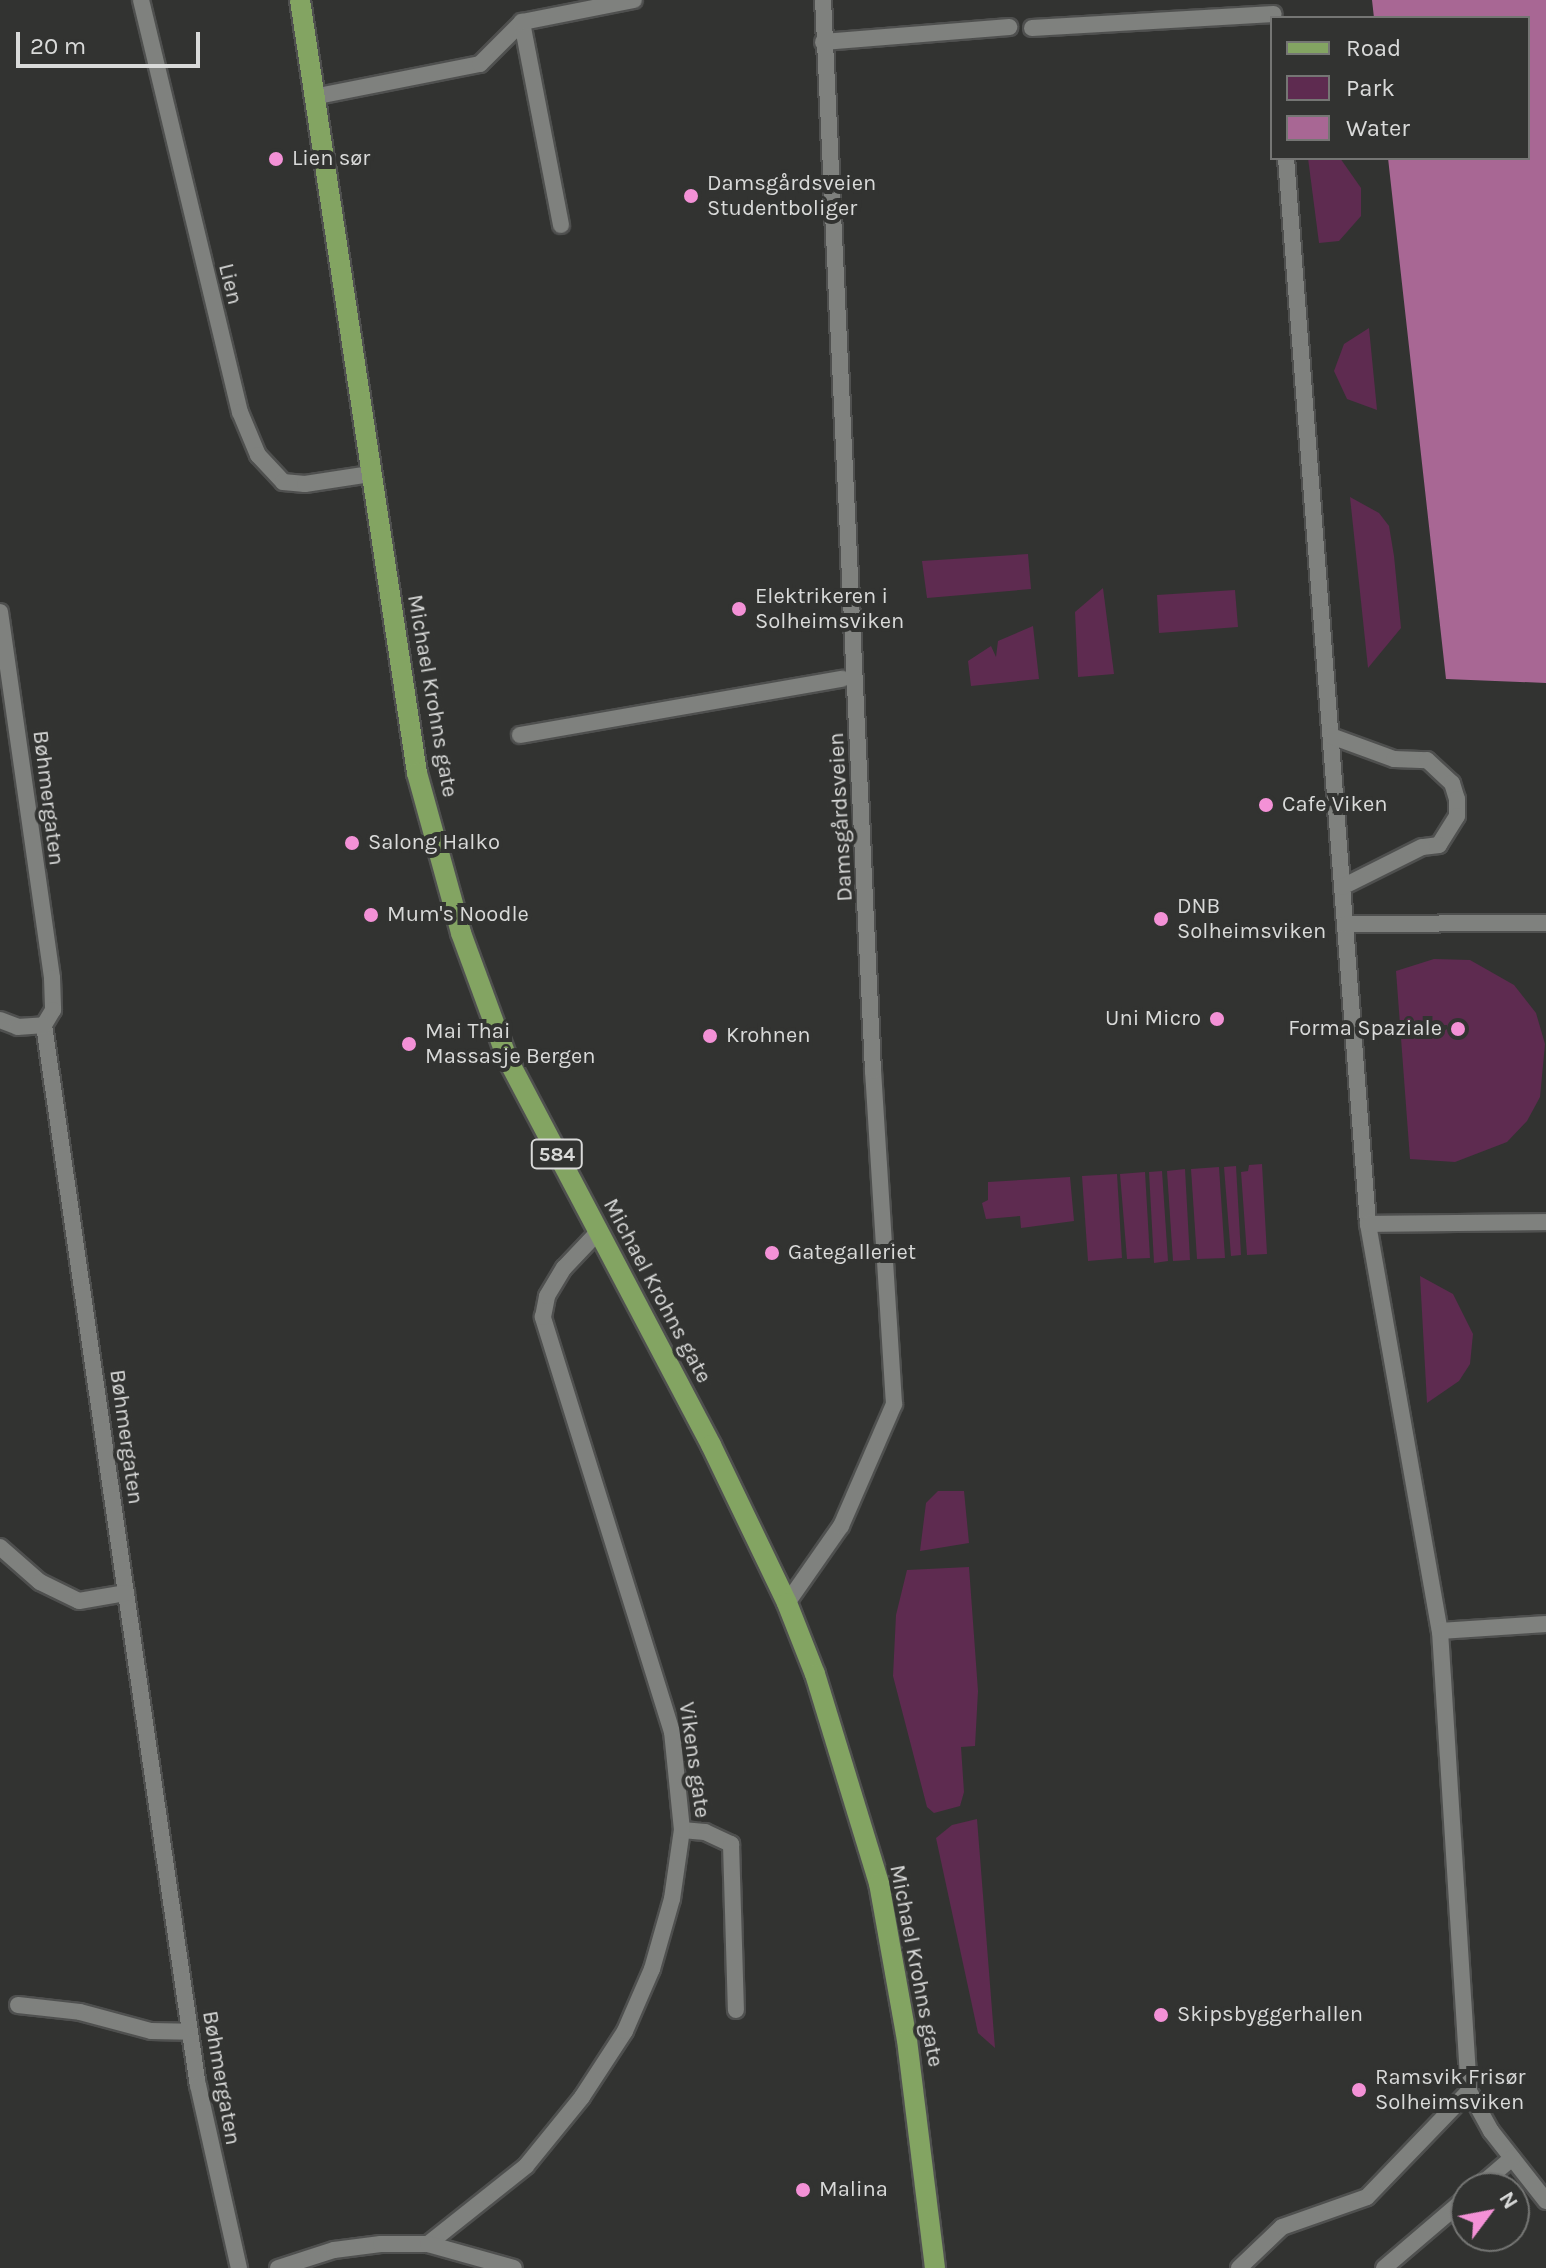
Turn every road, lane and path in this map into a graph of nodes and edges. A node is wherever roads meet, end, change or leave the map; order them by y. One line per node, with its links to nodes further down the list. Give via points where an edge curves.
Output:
1 (141, 0): 13 (street, Lien, via 236,398 258,455 283,482 305,484)
2 (300, 0): 10 (main road, Michael Krohns gate / 584)
3 (634, 0): 6 (street)
4 (823, 0): 9 (street, Damsgårdsveien)
5 (1274, 11): 8 (street)
6 (522, 22): 10 (street, via 480,64); 12 (street)
7 (1009, 27): 9 (street)
8 (1032, 28)
9 (823, 42): 28 (street, Damsgårdsveien, via 894,1404 841,1526)
10 (313, 97): 13 (main road, Michael Krohns gate / 584)
11 (1286, 160): 17 (street)
12 (561, 225)
13 (370, 474): 25 (main road, Michael Krohns gate / 584, via 417,773 461,933 507,1058)
14 (0, 612): 22 (street, Bøhmergaten, via 52,978 53,1010)
15 (842, 679): 16 (street)
16 (520, 735)
17 (1331, 736): 18 (street); 18 (street, via 1394,759 1427,760 1452,783 1457,799 1457,816 1439,845 1422,847)
18 (1342, 887): 20 (street)
19 (1546, 923): 20 (street)
20 (1345, 924): 24 (street)
21 (0, 1020): 22 (street, via 18,1027)
22 (44, 1025): 27 (street, Bøhmergaten)
23 (1546, 1222): 24 (street)
24 (1368, 1224): 30 (street)
25 (599, 1231): 28 (main road, Michael Krohns gate / 584); 31 (street, Vikens gate, via 564,1268 547,1296 543,1317 672,1732)
26 (0, 1547): 27 (street, via 40,1582 79,1601)
27 (126, 1593): 34 (street, Bøhmergaten)
28 (787, 1603): 44 (main road, Michael Krohns gate / 584, via 815,1674 879,1883 907,2040)
29 (1546, 1624): 30 (street)
30 (1440, 1631): 35 (street)
31 (682, 1830): 33 (street, via 705,1832 731,1844); 40 (street, Vikens gate, via 672,1899 652,1969 625,2031 582,2097 526,2166)
32 (18, 2005): 34 (street, via 80,2012 151,2031)
33 (736, 2010)
34 (190, 2032): 41 (street, Bøhmergaten)
35 (1469, 2091): 36 (street); 45 (street, via 1367,2197 1282,2227)
36 (1512, 2158): 37 (street); 38 (street)
37 (1496, 2172)
38 (1546, 2201)
39 (1450, 2212): 46 (street)
40 (428, 2244): 42 (street, via 342,2248); 43 (street)
41 (239, 2268)
42 (278, 2268)
43 (514, 2268)
44 (935, 2268)
45 (1239, 2268)
46 (1384, 2268)

